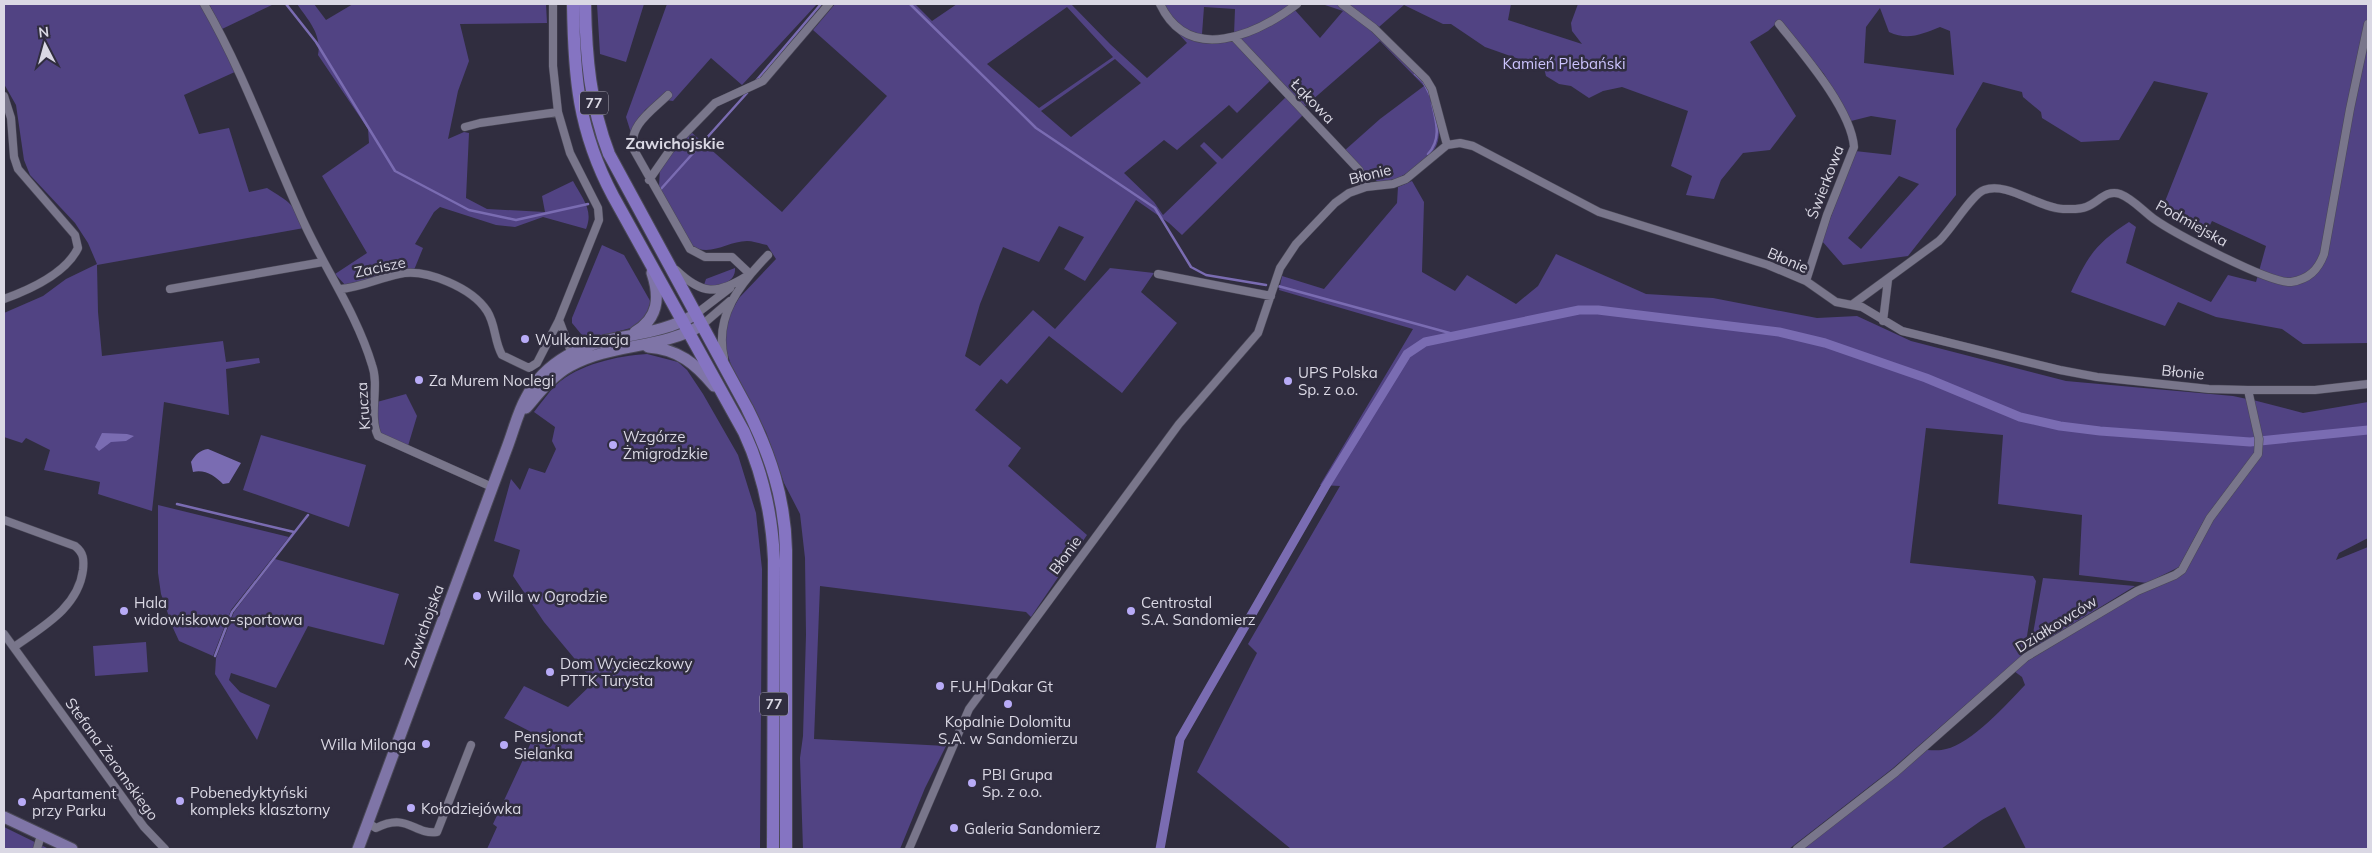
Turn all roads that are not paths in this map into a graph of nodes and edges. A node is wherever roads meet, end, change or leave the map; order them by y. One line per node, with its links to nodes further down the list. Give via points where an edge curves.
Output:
1 (204, 4): 21 (street, Krucza, via 251,95)
2 (553, 4): 14 (street, via 553,66)
3 (573, 4): 19 (main road, 77, via 575,75 585,128 607,184)
4 (585, 4): 22 (main road, 77, via 589,74 602,134 618,172)
5 (829, 4): 17 (street, via 763,81 714,103 672,147)
6 (1160, 4): 11 (street, via 1170,22 1183,32 1206,38)
7 (1297, 4): 11 (street, via 1270,24)
8 (1342, 4): 16 (street, via 1380,33 1426,79 1432,89)
9 (1779, 24): 26 (street, Świerkowa, via 1818,72 1848,123 1854,142 1826,215)
10 (2368, 24): 25 (street, Podmiejska, via 2324,254 2317,269 2307,277 2283,282 2237,263 2164,225 2117,193 2106,195 2087,207 2062,209 2043,206 2007,190 1990,188 1973,197 1939,241)
11 (1234, 37): 18 (street, Łąkowa, via 1359,170)
12 (668, 95): 17 (street, via 636,128 632,139)
13 (4, 96): 32 (street, via 11,118 15,162 24,177 75,235 78,248 74,257 57,271)
14 (558, 112): 15 (street); 35 (street, via 573,159 599,213 598,225)
15 (465, 127)
16 (1447, 145): 18 (street, Błonie, via 1406,179); 26 (street, Błonie, via 1473,146 1600,212 1768,265)
17 (649, 180): 23 (street, via 690,249 705,257 732,258)
18 (1366, 187): 30 (street, Błonie, via 1342,197 1296,244 1280,268)
19 (646, 255): 37 (main road, 77); 38 (street, Zawichojska, via 656,285 657,306 648,323)
20 (768, 256): 23 (street)
21 (322, 262): 28 (street); 29 (street, Krucza)
22 (667, 262): 27 (street, via 700,288 718,290); 34 (main road, 77)
23 (750, 274): 27 (street); 31 (street)
24 (1158, 274): 30 (street)
25 (1888, 280): 33 (street, Podmiejska); 36 (street)
26 (1806, 281): 33 (street, Błonie, via 1836,302)
27 (731, 286): 34 (street)
28 (170, 289)
29 (340, 289): 35 (street, Zacisze, via 403,274 423,275 451,283 486,309 502,354 529,368 537,363); 45 (street, Krucza, via 372,365 378,436)
30 (1270, 296): 59 (street, Błonie, via 1264,320 1250,344 1179,424 969,709)
31 (733, 298): 34 (street); 41 (street, via 721,332)
32 (4, 300)
33 (1853, 304): 36 (street, Błonie)
34 (699, 319): 37 (street, Zawichojska); 41 (main road, 77)
35 (559, 320): 40 (street)
36 (1883, 321): 43 (street, Błonie, via 1902,331 2069,372)
37 (686, 327): 38 (street, Zawichojska); 39 (street, Zawichojska); 44 (main road, 77)
38 (628, 336): 40 (street, Zawichojska, via 597,342)
39 (637, 346): 40 (street, Zawichojska); 44 (street, via 664,349 690,361)
40 (573, 358): 45 (street, Zawichojska, via 520,414)
41 (726, 369): 58 (main road, 77, via 766,448 783,511 786,550)
42 (2368, 384): 43 (street, Błonie, via 2315,390)
43 (2248, 390): 60 (street, Działkowców, via 2259,442 2255,461 2210,518 2182,570 2136,591 2026,657 1896,772)
44 (729, 404): 57 (main road, 77, via 758,466 772,532)
45 (492, 487): 51 (street, Zawichojska)
46 (4, 520): 48 (street, via 78,548 84,559 81,583 68,606)
47 (4, 634): 48 (street, Stefana Żeromskiego)
48 (14, 648): 55 (street, Stefana Żeromskiego, via 144,827)
49 (471, 745): 51 (street, via 437,832 399,821 376,828)
50 (4, 817): 52 (street)
51 (368, 823): 56 (street, Zawichojska)
52 (41, 835): 53 (street); 54 (street)
53 (37, 849)
54 (72, 849)
55 (166, 849)
56 (358, 849)
57 (773, 849)
58 (786, 849)
59 (908, 849)
60 (1797, 849)

